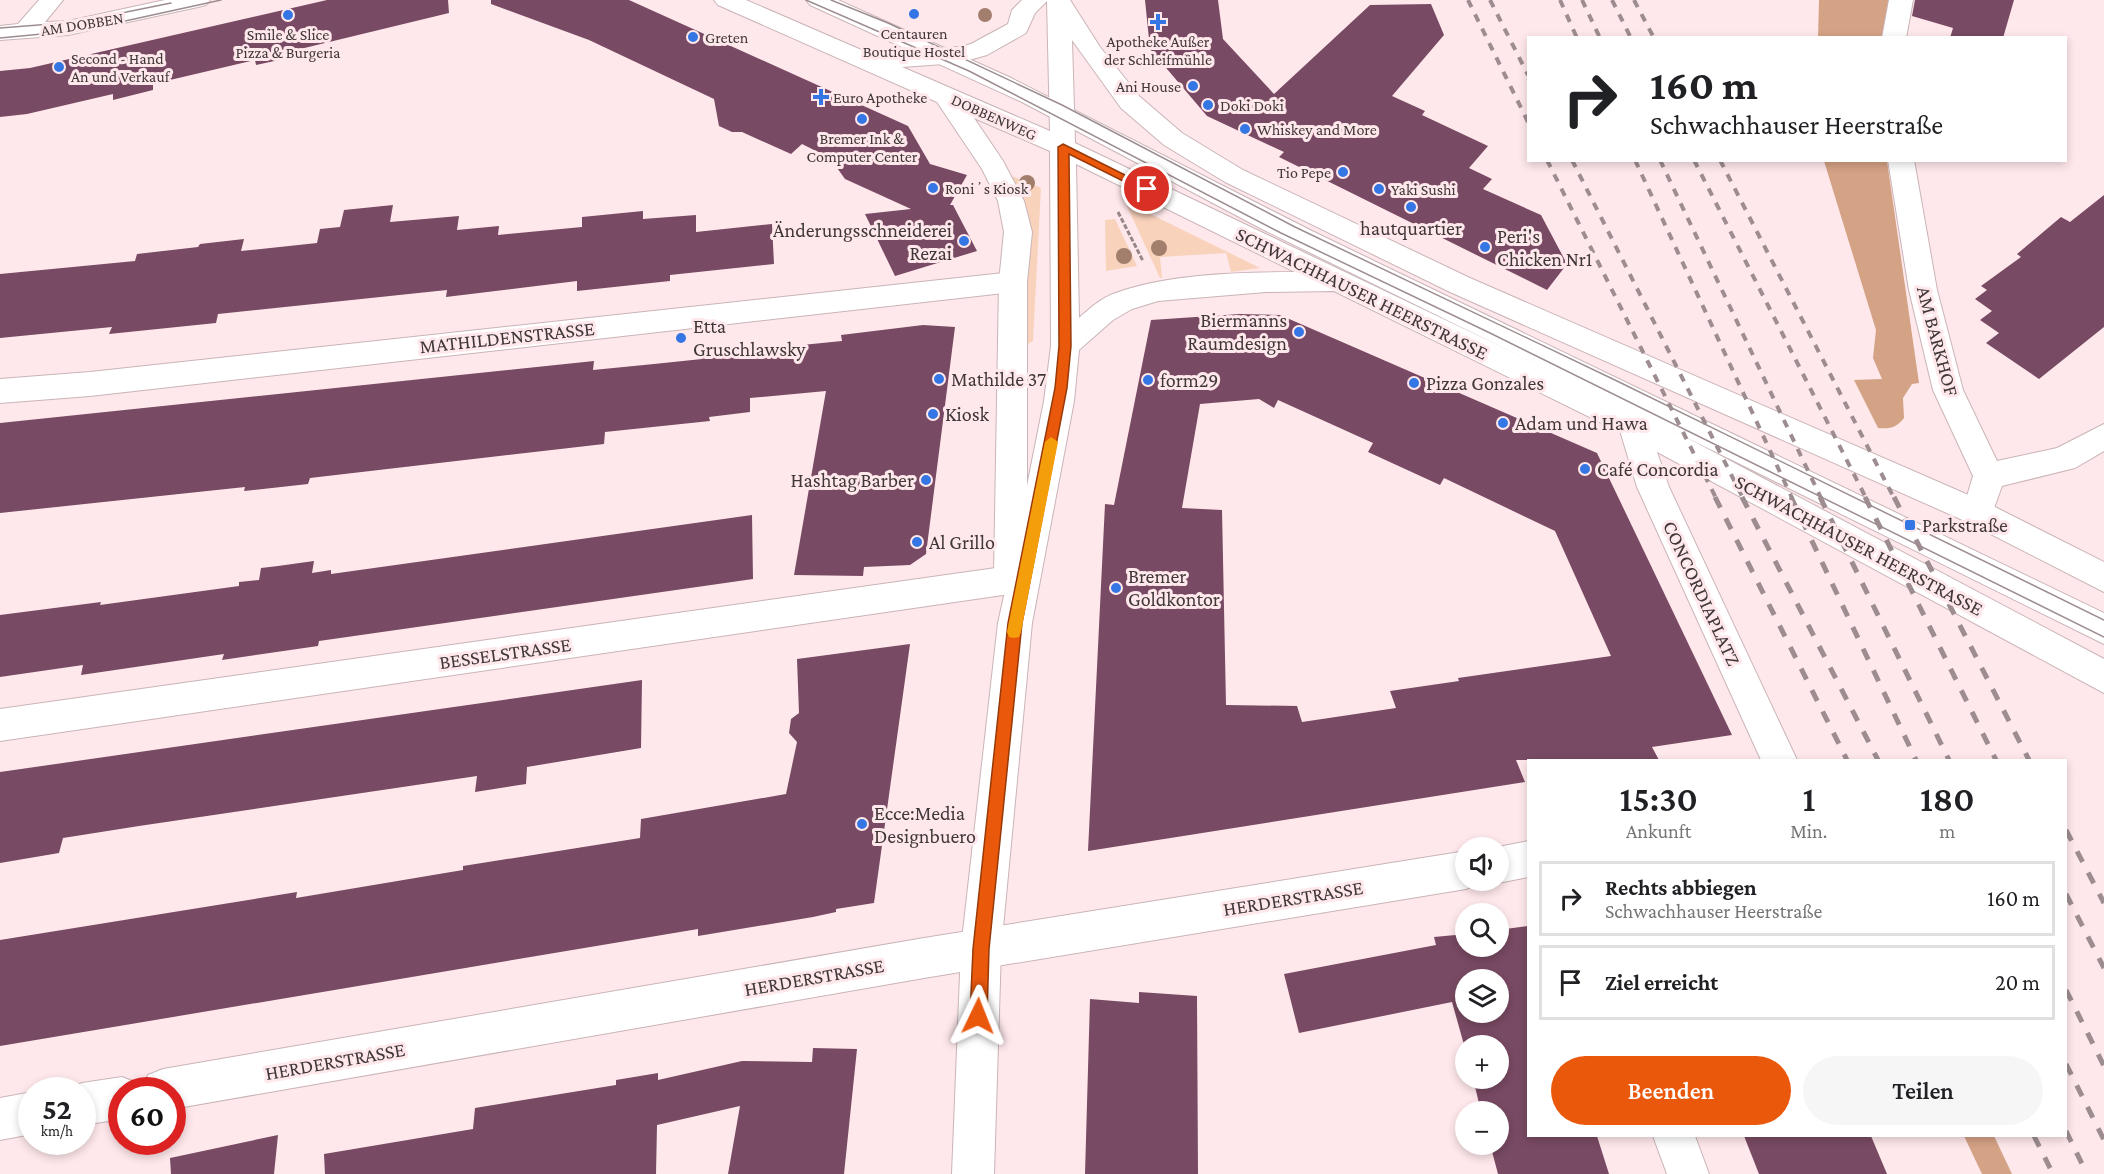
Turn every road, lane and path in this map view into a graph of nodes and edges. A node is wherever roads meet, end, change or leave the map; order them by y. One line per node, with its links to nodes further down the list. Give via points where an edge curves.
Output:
1 (51, 0): 8 (main road)
2 (198, 0): 8 (main road, AM DOBBEN, via 113,20)
3 (726, 0): 12 (main road, DOBBENWEG)
4 (818, 0): 11 (main road)
5 (1036, 0): 11 (main road, via 1024,10 1018,28 979,50)
6 (1058, 0): 14 (main road); 26 (main road, via 1090,52 1130,102 1173,139 1234,176 1350,234 1580,339)
7 (1901, 0): 10 (main road)
8 (24, 32): 9 (main road, AM DOBBEN)
9 (0, 33)
10 (1894, 36)
11 (946, 57): 12 (main road); 14 (main road)
12 (871, 62): 13 (main road, DOBBENWEG)
13 (946, 96): 15 (main road, DOBBENWEG); 18 (main road, via 994,166 1011,201 1018,232)
14 (1062, 112): 15 (main road); 30 (main road, via 1212,193)
15 (1063, 147): 19 (main road, SCHWACHHAUSER HEERSTRASSE); 21 (main road)
16 (1901, 162): 25 (main road, AM BARKHOF, via 1923,290 1948,390)
17 (1118, 212): 20 (path)
18 (1013, 282): 22 (main road, MATHILDENSTRASSE); 28 (main road)
19 (1337, 282): 20 (main road, via 1266,282); 23 (main road, SCHWACHHAUSER HEERSTRASSE)
20 (1158, 291): 21 (main road, via 1122,302 1103,313)
21 (1065, 346): 29 (main road, via 1059,401)
22 (0, 391)
23 (1633, 424): 31 (main road, SCHWACHHAUSER HEERSTRASSE); 33 (main road, CONCORDIAPLATZ, via 1653,487)
24 (2104, 436): 25 (main road, via 2064,459)
25 (1989, 476): 26 (main road)
26 (1978, 513): 27 (main road)
27 (2104, 578)
28 (1010, 580): 29 (main road); 32 (main road, BESSELSTRASSE)
29 (1015, 623): 37 (main road)
30 (2104, 629)
31 (2104, 677)
32 (0, 725)
33 (1779, 759)
34 (1527, 860): 35 (main road)
35 (1509, 863)
36 (1455, 872): 37 (main road, HERDERSTRASSE)
37 (981, 949): 38 (main road, HERDERSTRASSE); 42 (main road)
38 (186, 1086)
39 (18, 1116): 40 (main road)
40 (0, 1119)
41 (1674, 1137): 43 (main road)
42 (973, 1174)
43 (1688, 1174)

